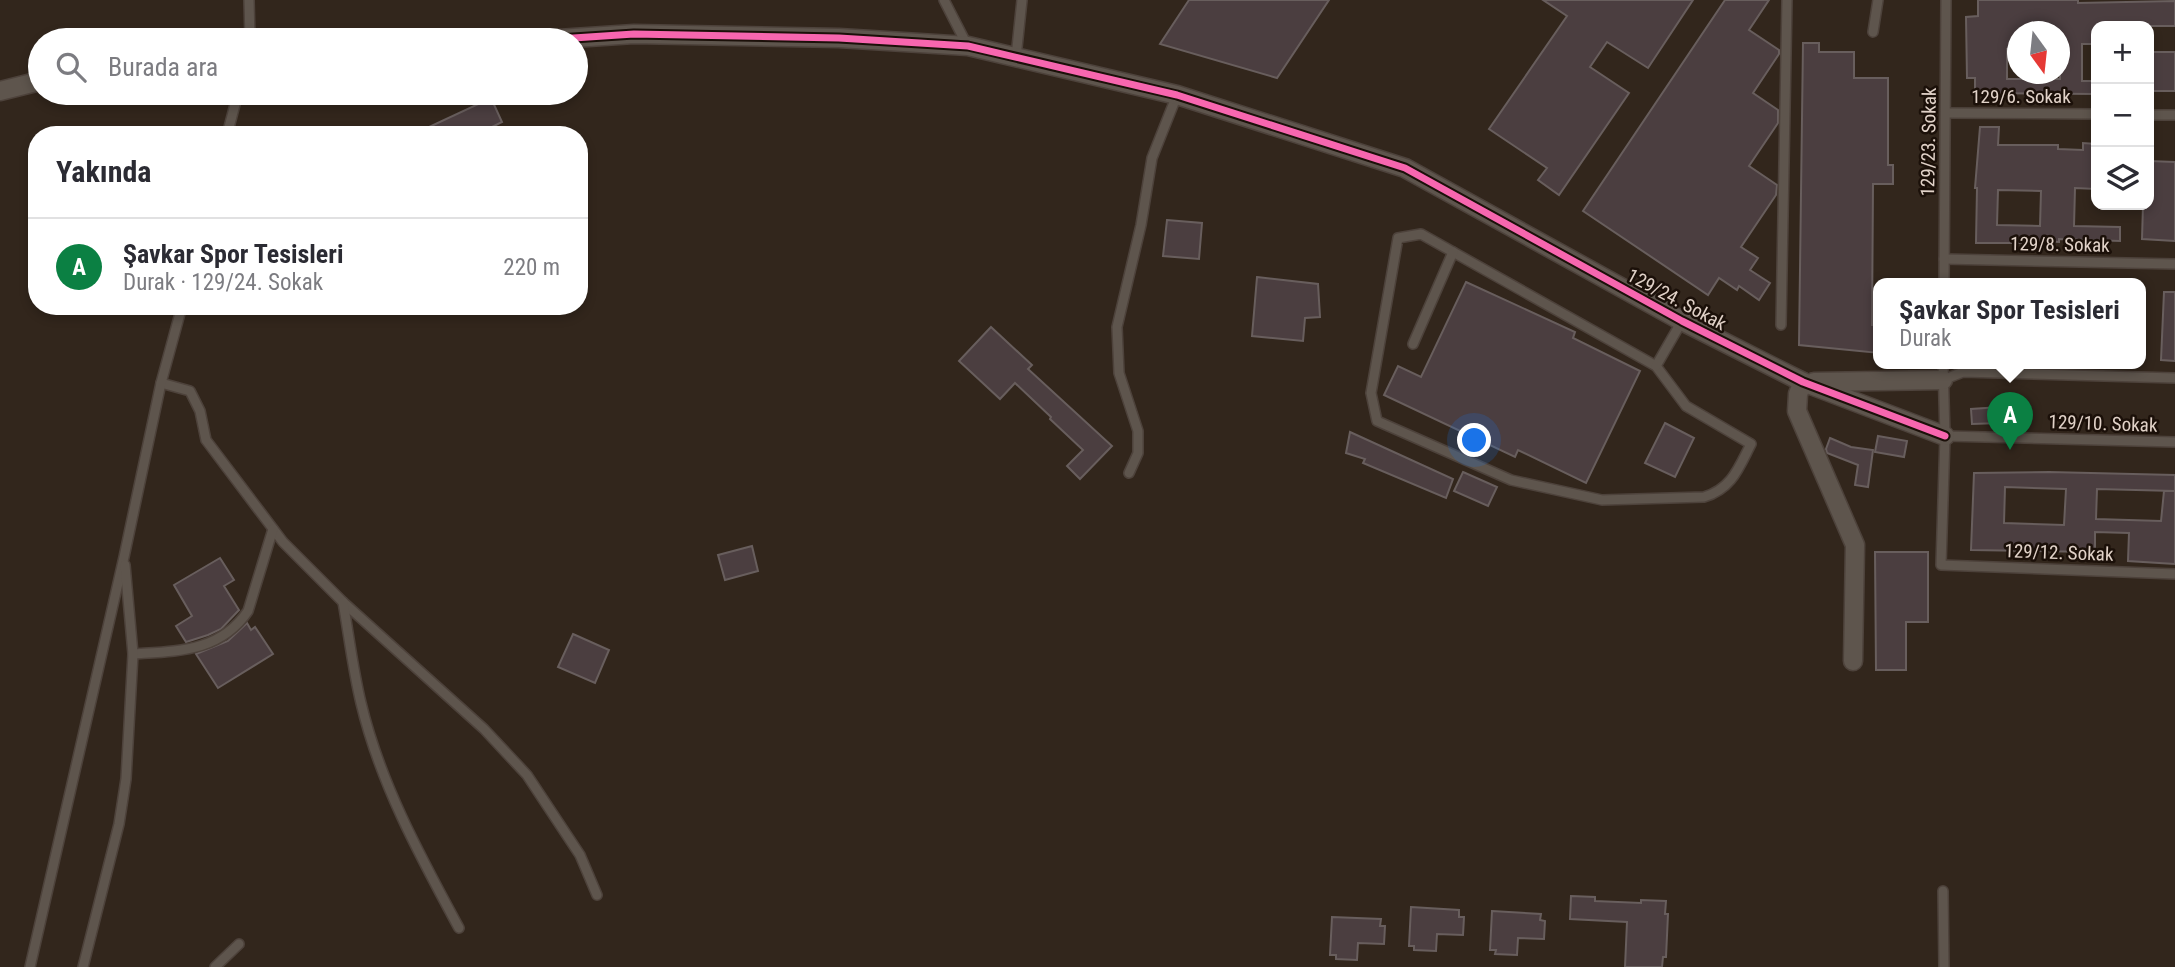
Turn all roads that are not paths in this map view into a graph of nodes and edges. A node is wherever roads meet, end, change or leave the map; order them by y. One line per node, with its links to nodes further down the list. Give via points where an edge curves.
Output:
1 (248, 0): 7 (lane)
2 (944, 0): 10 (lane)
3 (1022, 0): 11 (lane)
4 (1787, 0): 27 (lane)
5 (1878, 0): 8 (lane)
6 (1946, 0): 16 (lane, 129/23. Sokak)
7 (249, 28)
8 (1873, 32)
9 (588, 37): 10 (street, 129/24. Sokak, via 839,38)
10 (968, 46): 11 (street, 129/24. Sokak)
11 (1016, 57): 14 (street, 129/24. Sokak)
12 (28, 84): 13 (street)
13 (0, 91)
14 (1177, 95): 26 (street, 129/24. Sokak, via 1405,167); 36 (lane, via 1152,158 1117,327 1119,373 1138,431 1138,453)
15 (235, 105): 20 (lane)
16 (1946, 113): 17 (lane, 129/6. Sokak); 22 (lane, 129/23. Sokak)
17 (2091, 114)
18 (2154, 115): 19 (lane)
19 (2175, 115)
20 (229, 126)
21 (1453, 252): 28 (lane); 29 (lane); 29 (lane, via 1421,234 1398,238 1371,393 1377,421 1524,483 1602,500 1711,495 1732,480 1751,443 1686,406)
22 (1944, 259): 23 (lane, 129/8. Sokak); 24 (lane, 129/23. Sokak)
23 (2175, 264)
24 (1944, 278)
25 (180, 315): 33 (lane)
26 (1682, 321): 29 (lane); 32 (street, 129/24. Sokak)
27 (1781, 325)
28 (1413, 344)
29 (1656, 366)
30 (1943, 372): 31 (lane); 32 (street, 129/24. Sokak); 34 (lane)
31 (2175, 378)
32 (1804, 382): 34 (street, 129/24. Sokak); 42 (street, via 1797,411 1854,545)
33 (162, 383): 37 (lane, via 190,391 206,440); 38 (lane)
34 (1945, 436): 35 (lane, 129/10. Sokak); 39 (lane, 129/12. Sokak, via 1941,565)
35 (2175, 442)
36 (1129, 473)
37 (274, 529): 40 (lane); 41 (lane, via 248,611 240,622 222,637 189,650)
38 (124, 557): 41 (lane); 47 (lane)
39 (2175, 574)
40 (343, 602): 44 (lane, via 484,729 527,775 580,855); 45 (lane, via 361,703 389,790)
41 (133, 654): 48 (lane, via 121,813)
42 (1853, 661)
43 (1943, 891): 50 (lane)
44 (597, 895)
45 (458, 928)
46 (239, 944): 49 (lane)
47 (30, 967)
48 (83, 967)
49 (215, 967)
50 (1944, 967)

